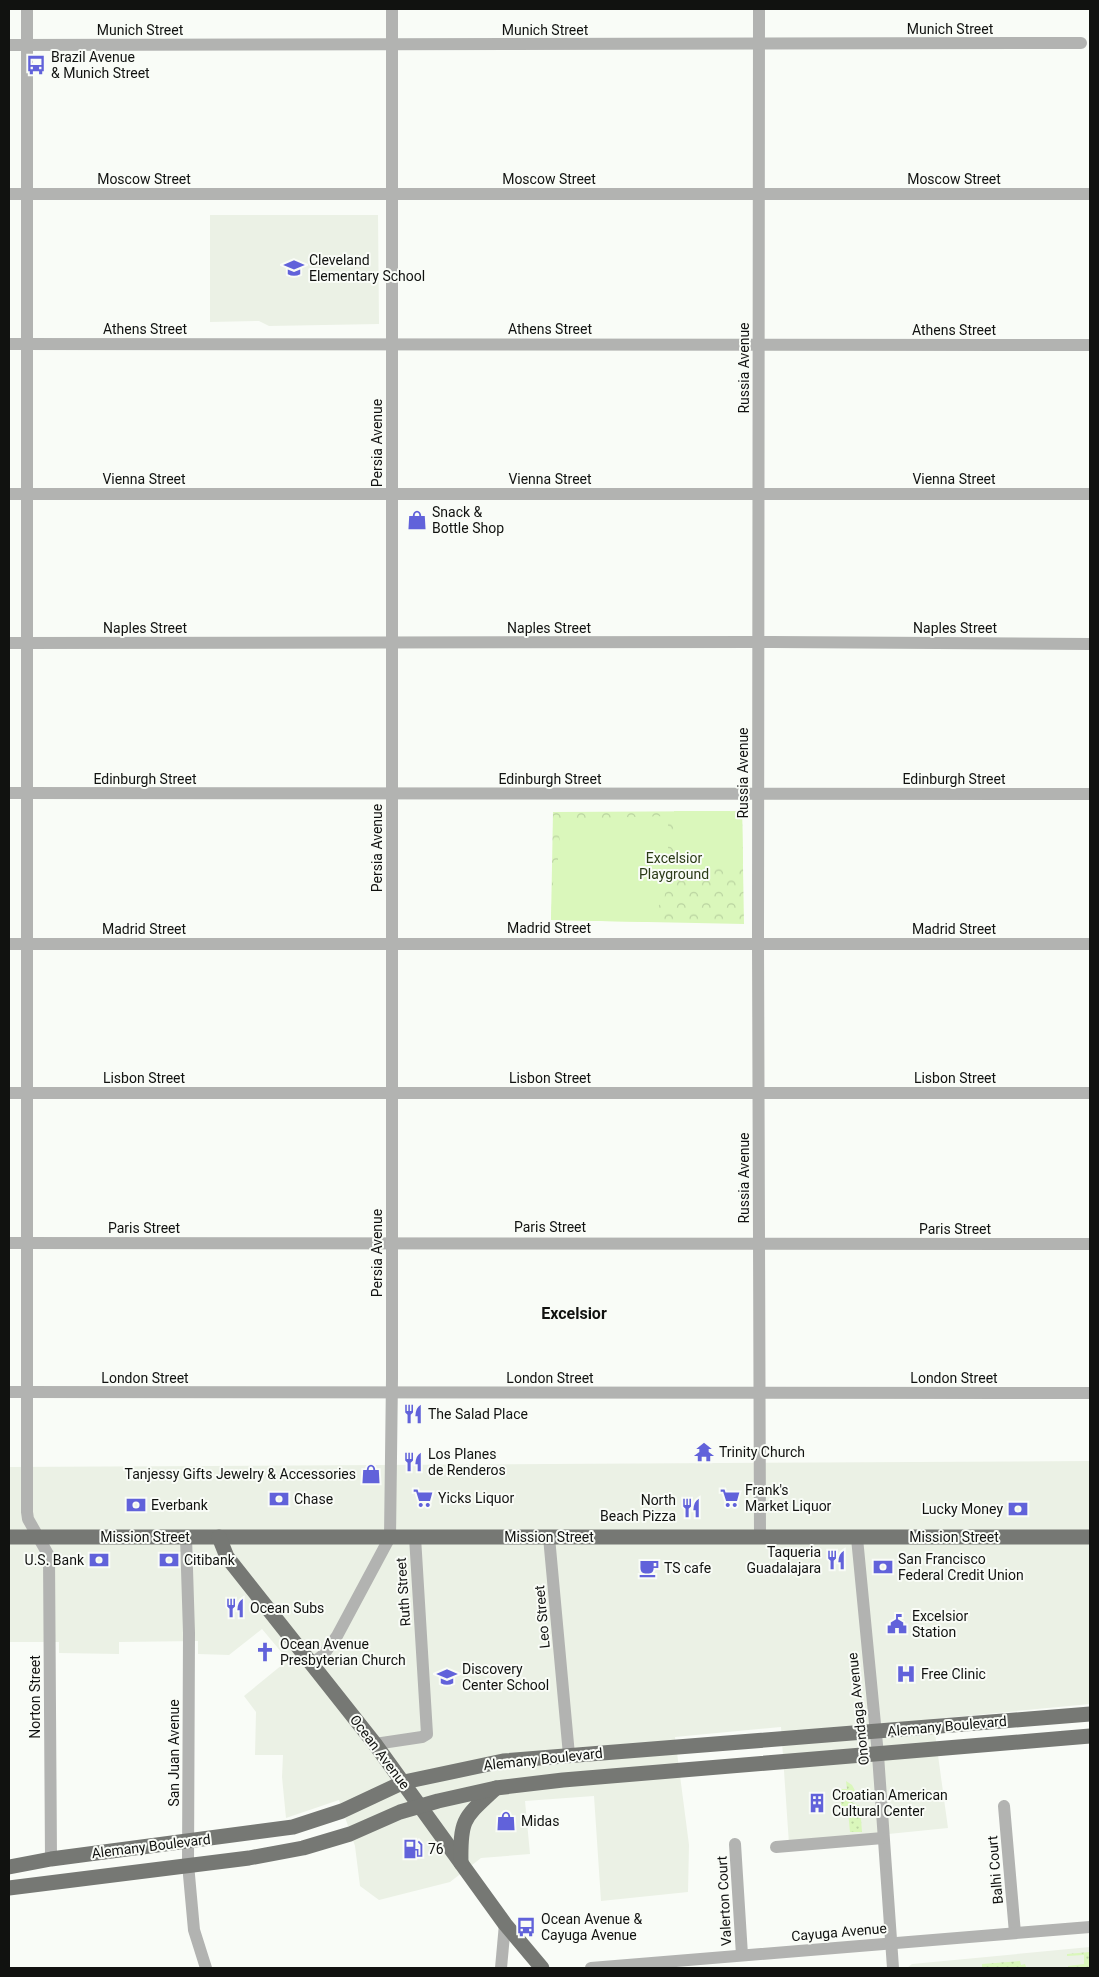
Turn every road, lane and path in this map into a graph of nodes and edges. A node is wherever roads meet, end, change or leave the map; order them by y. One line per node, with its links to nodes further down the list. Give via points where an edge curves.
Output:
1 (27, 9): 6 (street, Norton Street)
2 (392, 9): 7 (street, Persia Avenue)
3 (759, 9): 8 (street, Russia Avenue)
4 (1081, 43): 8 (street, Munich Street)
5 (9, 45): 6 (street, Munich Street)
6 (27, 45): 7 (street, Munich Street); 10 (street, Norton Street)
7 (392, 45): 8 (street, Munich Street); 11 (street, Persia Avenue)
8 (759, 45): 12 (street, Russia Avenue)
9 (9, 194): 10 (street, Moscow Street)
10 (27, 194): 11 (street, Moscow Street); 15 (street, Norton Street)
11 (392, 194): 12 (street, Moscow Street); 16 (street, Persia Avenue)
12 (759, 194): 13 (street, Moscow Street); 17 (street, Russia Avenue)
13 (1090, 194)
14 (9, 344): 15 (street, Athens Street)
15 (27, 344): 16 (street, Athens Street); 21 (street, Norton Street)
16 (392, 344): 17 (street, Athens Street); 19 (street, Persia Avenue)
17 (760, 345): 18 (street, Athens Street); 22 (street, Russia Avenue)
18 (1090, 345)
19 (392, 493): 21 (street, Vienna Street); 22 (street, Vienna Street); 27 (street, Persia Avenue)
20 (9, 494): 21 (street, Vienna Street)
21 (28, 494): 26 (street, Norton Street)
22 (759, 494): 23 (street, Vienna Street); 24 (street, Russia Avenue)
23 (1090, 494)
24 (759, 642): 27 (street, Naples Street); 28 (street, Naples Street); 32 (street, Russia Avenue)
25 (9, 643): 26 (street, Naples Street)
26 (27, 643): 27 (street, Naples Street); 30 (street, Norton Street)
27 (392, 643): 31 (street, Persia Avenue)
28 (1090, 644)
29 (9, 793): 30 (street, Edinburgh Street)
30 (26, 793): 31 (street, Edinburgh Street); 36 (street, Norton Street)
31 (392, 794): 32 (street, Edinburgh Street); 34 (street, Persia Avenue)
32 (758, 794): 33 (street, Edinburgh Street); 37 (street, Russia Avenue)
33 (1090, 794)
34 (392, 943): 36 (street, Madrid Street); 37 (street, Madrid Street); 39 (street, Persia Avenue)
35 (9, 944): 36 (street, Madrid Street)
36 (26, 944): 41 (street, Norton Street)
37 (758, 944): 38 (street, Madrid Street); 42 (street, Russia Avenue)
38 (1090, 944)
39 (392, 1092): 41 (street, Lisbon Street); 42 (street, Lisbon Street); 44 (street, Persia Avenue)
40 (9, 1093): 41 (street, Lisbon Street)
41 (27, 1093): 46 (street, Norton Street)
42 (759, 1093): 43 (street, Lisbon Street); 47 (street, Russia Avenue)
43 (1090, 1093)
44 (392, 1242): 46 (street, Paris Street); 47 (street, Paris Street); 51 (street, Persia Avenue)
45 (9, 1243): 46 (street, Paris Street)
46 (26, 1243): 50 (street, Norton Street)
47 (759, 1243): 48 (street, Paris Street); 52 (street, Russia Avenue)
48 (1090, 1244)
49 (9, 1392): 50 (street, London Street)
50 (27, 1392): 51 (street, London Street); 55 (street, Norton Street, via 28,1519)
51 (392, 1392): 52 (street, London Street); 58 (street, Persia Avenue)
52 (759, 1393): 53 (street, London Street); 61 (street, Russia Avenue)
53 (1090, 1393)
54 (9, 1537): 55 (main road, Mission Street)
55 (38, 1537): 56 (main road, Mission Street); 79 (street, Norton Street, via 49,1556)
56 (186, 1537): 57 (main road, Mission Street); 76 (street, San Juan Avenue)
57 (219, 1537): 58 (main road, Mission Street); 64 (main road, Ocean Avenue, via 227,1557)
58 (390, 1537): 59 (main road, Mission Street); 64 (street, Persia Avenue, via 337,1636)
59 (415, 1537): 60 (main road, Mission Street); 68 (street, Ruth Street, via 427,1734)
60 (549, 1537): 61 (main road, Mission Street); 69 (street, Leo Street)
61 (760, 1537): 63 (main road, Mission Street)
62 (1090, 1537): 63 (main road, Mission Street)
63 (857, 1538): 66 (street, Onondaga Avenue)
64 (312, 1664): 68 (main road, Ocean Avenue)
65 (1090, 1714): 66 (main road, Alemany Boulevard)
66 (876, 1733): 69 (main road, Alemany Boulevard); 70 (street, Onondaga Avenue)
67 (1090, 1736): 70 (main road, Alemany Boulevard)
68 (375, 1744): 71 (main road, Ocean Avenue)
69 (570, 1755): 71 (main road, Alemany Boulevard, via 503,1760)
70 (878, 1755): 72 (main road, Alemany Boulevard); 75 (street, Onondaga Avenue)
71 (404, 1782): 73 (main road, Ocean Avenue); 76 (main road, Alemany Boulevard, via 342,1811 292,1827)
72 (496, 1788): 73 (main road, Alemany Boulevard); 80 (main road, via 467,1815 462,1824)
73 (420, 1806): 80 (main road, Ocean Avenue); 81 (main road, Alemany Boulevard, via 350,1834 303,1848)
74 (1004, 1806): 86 (street, Balhi Court)
75 (882, 1838): 78 (street); 87 (street, Onondaga Avenue)
76 (189, 1841): 79 (main road, Alemany Boulevard); 81 (street, San Juan Avenue)
77 (735, 1844): 88 (street, Valerton Court)
78 (776, 1847)
79 (51, 1859): 82 (main road, Alemany Boulevard)
80 (461, 1862): 84 (main road, Ocean Avenue)
81 (188, 1864): 83 (main road, Alemany Boulevard); 89 (street, San Juan Avenue, via 194,1930)
82 (9, 1868)
83 (9, 1888)
84 (505, 1924): 90 (street); 91 (main road, Ocean Avenue)
85 (1090, 1927): 86 (street, Cayuga Avenue)
86 (1015, 1933): 87 (street, Cayuga Avenue)
87 (891, 1943): 88 (street, Cayuga Avenue); 93 (street, Onondaga Avenue)
88 (742, 1955): 92 (street, Cayuga Avenue)
89 (206, 1968)
90 (501, 1968)
91 (542, 1968)
92 (591, 1968)
93 (893, 1968)

